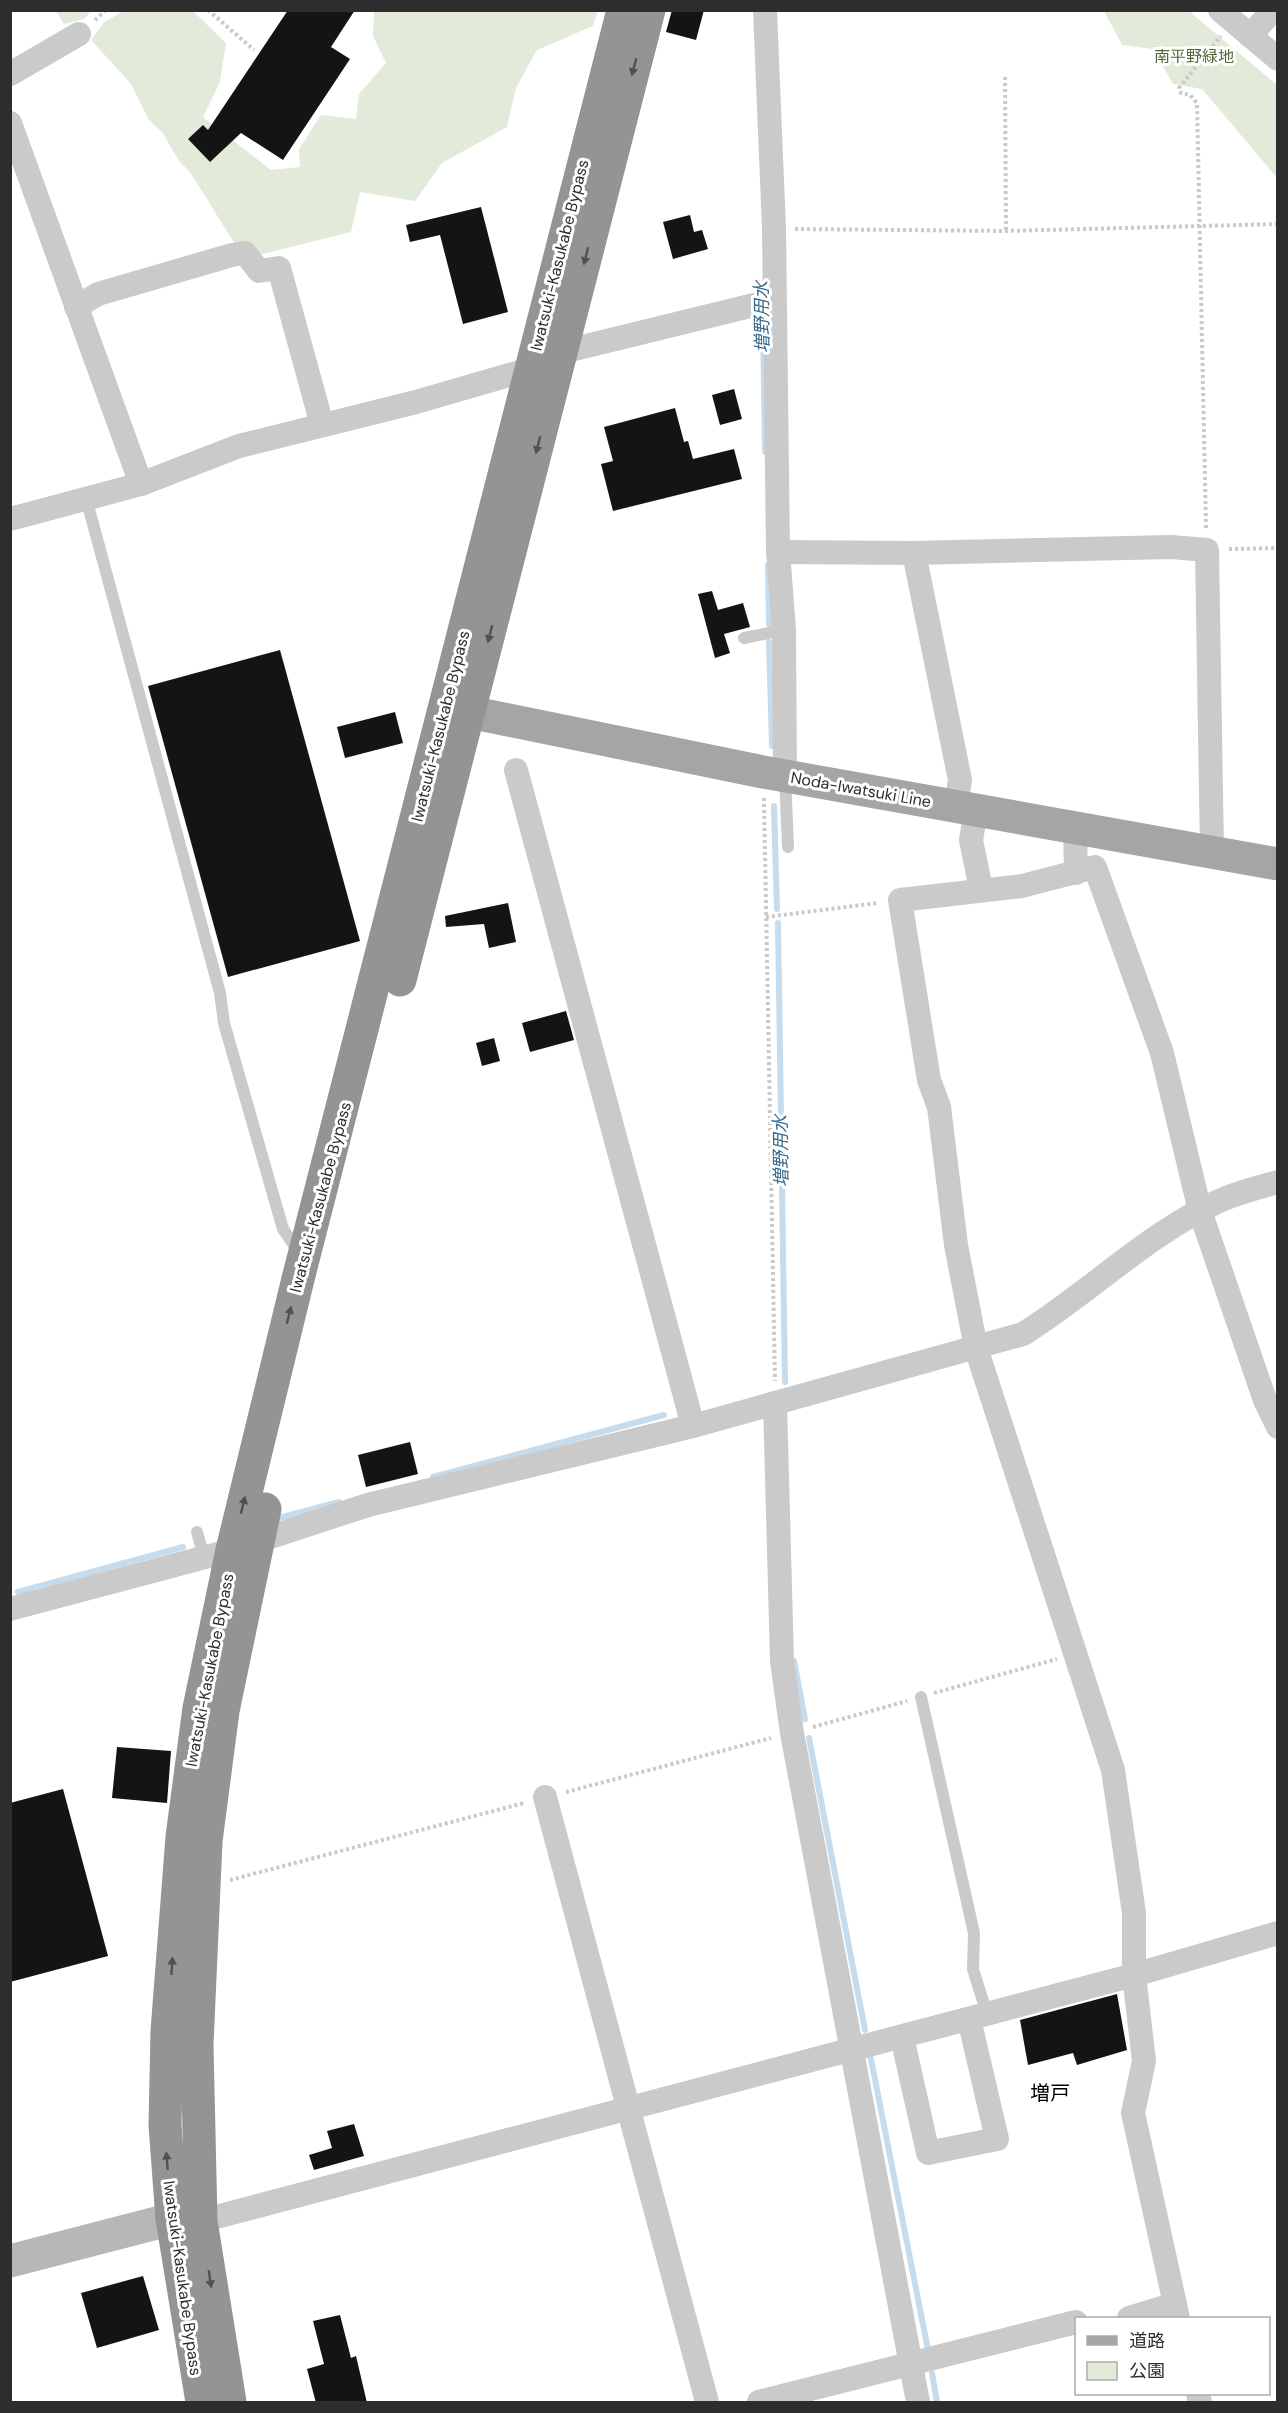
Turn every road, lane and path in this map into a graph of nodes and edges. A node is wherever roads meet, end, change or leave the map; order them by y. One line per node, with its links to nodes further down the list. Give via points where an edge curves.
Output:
1 (208, 10): 8 (path)
2 (623, 10): 20 (highway, Iwatsuki-Kasukabe Bypass)
3 (649, 10): 19 (highway, Iwatsuki-Kasukabe Bypass, one-way to 19)
4 (765, 10): 15 (street)
5 (1273, 10): 6 (street)
6 (1234, 23): 9 (street); 14 (path, via 1179,88 1197,103)
7 (79, 34): 10 (street)
8 (254, 50)
9 (1278, 59)
10 (10, 74)
11 (1005, 77): 16 (path)
12 (10, 123): 18 (street)
13 (1278, 224): 14 (path)
14 (1200, 228): 16 (path); 26 (path)
15 (774, 229): 16 (path); 27 (street)
16 (1006, 231)
17 (754, 305): 19 (street)
18 (76, 307): 21 (street, via 98,294 232,255 245,253 259,271 279,268); 22 (street)
19 (561, 352): 20 (street); 31 (highway, Iwatsuki-Kasukabe Bypass, one-way to 31)
20 (530, 369): 21 (street); 31 (highway, Iwatsuki-Kasukabe Bypass)
21 (322, 425): 22 (street, via 239,446)
22 (141, 483): 23 (street)
23 (86, 498): 24 (street); 45 (lane, via 282,1229)
24 (10, 519)
25 (1278, 548): 26 (path)
26 (1207, 550): 28 (street, via 1171,547); 37 (street)
27 (778, 552): 28 (street); 29 (street)
28 (914, 553): 34 (street)
29 (784, 630): 30 (lane); 33 (street)
30 (744, 638)
31 (458, 710): 33 (main road, Noda-Iwatsuki Line); 45 (highway, Iwatsuki-Kasukabe Bypass); 51 (highway, Iwatsuki-Kasukabe Bypass, via 319,1287)
32 (516, 770): 48 (street)
33 (774, 774): 34 (main road, Noda-Iwatsuki Line); 36 (lane); 42 (path)
34 (966, 808): 35 (main road, Noda-Iwatsuki Line); 40 (street)
35 (1075, 828): 37 (main road, Noda-Iwatsuki Line); 39 (street)
36 (788, 847)
37 (1212, 853): 38 (main road, Noda-Iwatsuki Line)
38 (1278, 864)
39 (1076, 873): 40 (street, via 1022,886); 44 (street, via 1095,867 1162,1053)
40 (981, 889): 41 (street)
41 (900, 900): 42 (path); 46 (street, via 929,1080 939,1107 956,1245)
42 (766, 917): 47 (path)
43 (1278, 1182): 44 (street, via 1218,1201)
44 (1200, 1211): 46 (street, via 1058,1313 1023,1334); 49 (street, via 1265,1400)
45 (304, 1258): 51 (highway, Iwatsuki-Kasukabe Bypass, one-way to 45)
46 (976, 1348): 47 (street); 58 (street, via 1113,1770 1134,1912)
47 (775, 1403): 48 (street); 54 (street, via 782,1661)
48 (693, 1426): 51 (street, via 368,1504)
49 (1278, 1427)
50 (197, 1532): 51 (lane)
51 (231, 1549): 52 (street); 56 (highway, Iwatsuki-Kasukabe Bypass, via 224,1711 206,1841); 63 (highway, Iwatsuki-Kasukabe Bypass, one-way to 51, via 165,2126 166,2031 182,1837 199,1708)
52 (10, 1609)
53 (921, 1697): 59 (lane, via 974,1933 972,1969)
54 (792, 1733): 55 (path); 61 (street)
55 (545, 1797): 56 (path); 62 (street)
56 (204, 1887): 63 (highway, Iwatsuki-Kasukabe Bypass)
57 (1278, 1933): 58 (street)
58 (1134, 1975): 59 (street); 65 (street, via 1144,2061 1132,2113)
59 (978, 2016): 60 (street); 60 (street, via 997,2139 928,2153)
60 (902, 2037): 61 (street)
61 (853, 2050): 62 (street); 68 (street)
62 (628, 2106): 63 (street); 71 (street)
63 (187, 2220): 64 (street); 69 (highway, Iwatsuki-Kasukabe Bypass); 70 (highway, Iwatsuki-Kasukabe Bypass, one-way to 70)
64 (10, 2261)
65 (1177, 2311): 66 (street)
66 (1141, 2317)
67 (1075, 2322): 68 (street)
68 (912, 2362): 72 (street); 73 (street)
69 (202, 2403)
70 (230, 2403)
71 (707, 2403)
72 (759, 2403)
73 (918, 2403)

